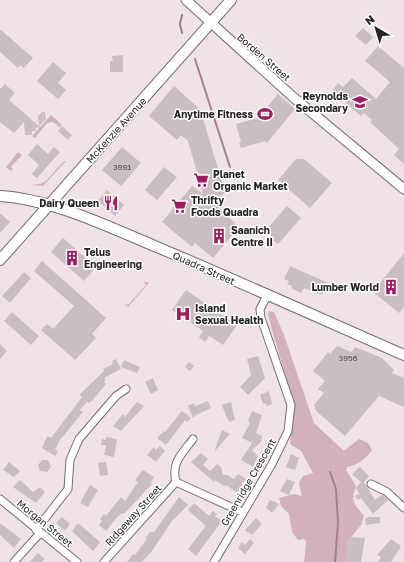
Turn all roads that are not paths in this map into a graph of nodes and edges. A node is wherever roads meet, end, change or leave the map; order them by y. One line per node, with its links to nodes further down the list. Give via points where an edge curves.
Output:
1 (186, 0): 3 (street, Borden Street)
2 (231, 0): 3 (main road, McKenzie Avenue)
3 (211, 24): 4 (street, Borden Street); 6 (main road, McKenzie Avenue)
4 (404, 189)
5 (0, 196): 6 (main road, Quadra Street)
6 (48, 204): 7 (main road, McKenzie Avenue); 8 (main road, Quadra Street, via 138,239)
7 (0, 260)
8 (267, 296): 9 (main road, Quadra Street); 16 (street, Greenridge Crescent, via 260,309 261,318 291,405 288,431 272,464)
9 (404, 355)
10 (126, 389): 17 (street, via 116,396 79,439 70,460 68,489)
11 (193, 439): 12 (street, via 175,463)
12 (176, 482): 16 (street); 20 (street, Ridgeway Street)
13 (371, 484): 15 (street, via 387,492)
14 (0, 499): 17 (street, Morgan Street)
15 (404, 508)
16 (242, 512): 21 (street, Greenridge Crescent)
17 (38, 531): 18 (street); 19 (street, Morgan Street)
18 (14, 562)
19 (77, 562)
20 (104, 562)
21 (214, 562)

